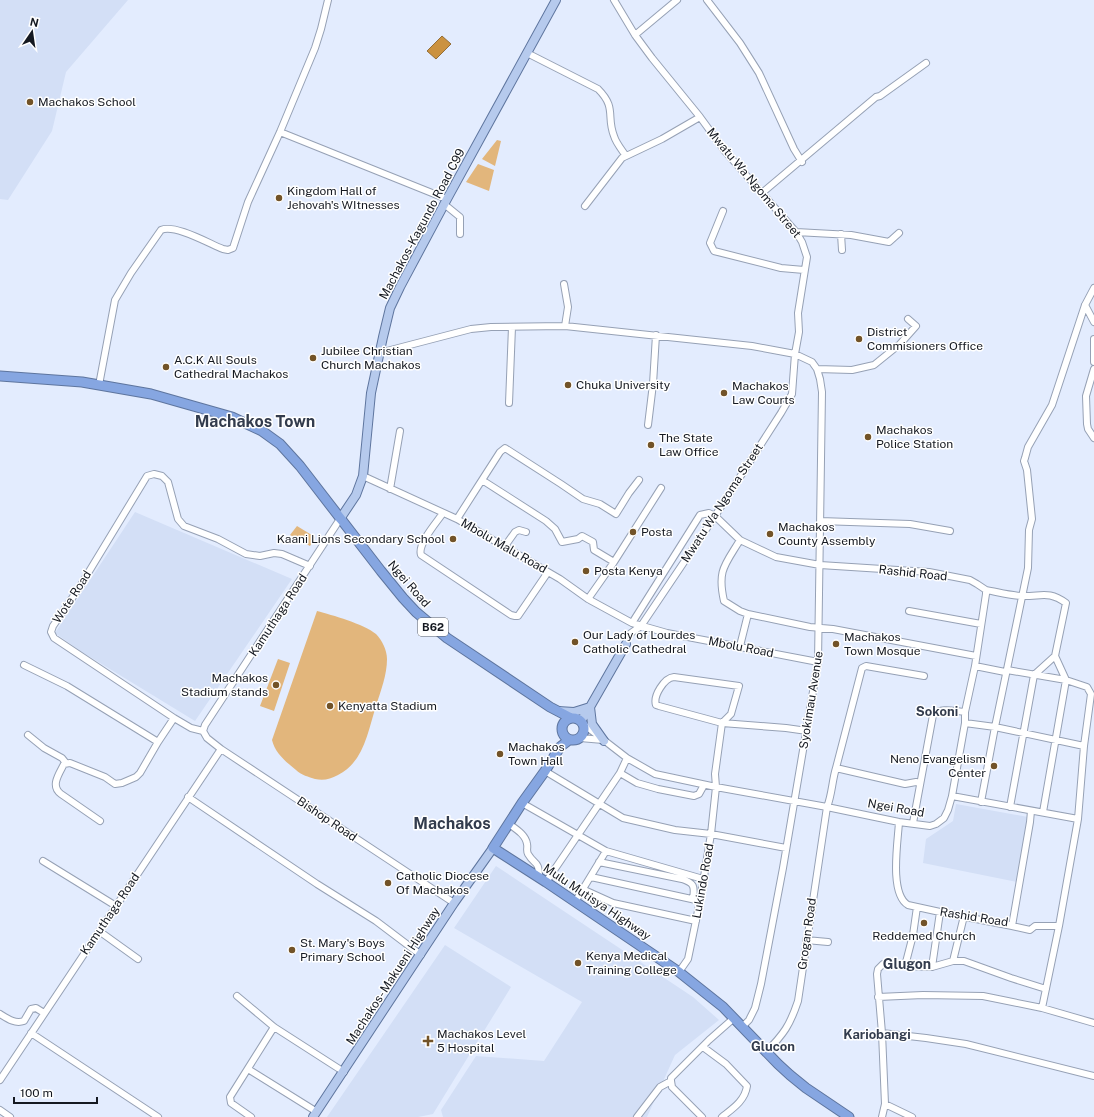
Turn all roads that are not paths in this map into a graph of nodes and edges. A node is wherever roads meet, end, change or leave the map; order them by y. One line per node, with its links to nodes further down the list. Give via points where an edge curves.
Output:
1 (328, 0): 10 (street, via 322,29)
2 (556, 0): 7 (main road, Machakos-Kagundo Road C99)
3 (614, 0): 6 (street, Mwatu Wa Ngoma Street)
4 (677, 0): 6 (street)
5 (707, 0): 12 (street, via 759,73)
6 (635, 35): 9 (street, Mwatu Wa Ngoma Street)
7 (527, 54): 11 (street, via 598,89 605,95 614,137); 14 (main road, Machakos-Kagundo Road C99)
8 (926, 63): 12 (street, via 876,97)
9 (700, 117): 11 (street); 13 (street, Mwatu Wa Ngoma Street, via 724,150)
10 (280, 132): 14 (street); 38 (street, via 248,202 233,248 223,249 176,229 161,230 115,300)
11 (626, 156): 15 (street)
12 (802, 161): 13 (street)
13 (762, 193): 17 (street, Mwatu Wa Ngoma Street)
14 (445, 202): 19 (street, via 460,217); 32 (main road, Machakos-Kagundo Road C99, via 393,301)
15 (585, 206)
16 (723, 211): 22 (street, via 710,243 714,251 781,268)
17 (796, 232): 20 (street); 22 (street, Mwatu Wa Ngoma Street, via 807,258)
18 (900, 233): 20 (street, via 889,242)
19 (460, 234)
20 (841, 234): 21 (street)
21 (842, 250)
22 (804, 270): 33 (street, Mwatu Wa Ngoma Street)
23 (564, 284): 28 (street, via 568,307)
24 (1094, 288): 25 (street)
25 (1085, 305): 27 (street); 62 (street, via 1052,405 1028,447 1025,458 1032,519)
26 (908, 319): 35 (street, via 916,326 900,344 874,365 852,370)
27 (1094, 322)
28 (565, 326): 29 (street); 30 (street)
29 (512, 327): 32 (street, via 471,330); 39 (street)
30 (656, 335): 33 (street, via 752,346); 40 (street)
31 (1094, 339): 34 (street)
32 (379, 353): 43 (main road, Machakos-Kagundo Road C99, via 369,406)
33 (795, 354): 35 (street, via 812,362); 49 (street, Mwatu Wa Ngoma Street, via 792,394)
34 (1094, 362)
35 (817, 369): 52 (street, Syokimau Avenue, via 822,392)
36 (1094, 369): 42 (street, via 1086,396 1087,424)
37 (0, 376): 38 (highway, B62)
38 (99, 385): 50 (highway, B62, via 175,400 232,417 262,431 290,455)
39 (508, 403)
40 (648, 425)
41 (400, 431): 47 (street)
42 (1094, 438)
43 (363, 476): 47 (street, Mbolu Malu Road); 50 (main road, Machakos-Kagundo Road C99, via 356,495)
44 (482, 480): 45 (street, via 505,448 583,499 600,504 616,514); 51 (street); 57 (street, via 546,521 555,529 562,542 582,536 593,542 594,550)
45 (639, 480)
46 (661, 488): 57 (street)
47 (390, 489): 48 (street, Mbolu Malu Road)
48 (443, 513): 51 (street, Mbolu Malu Road); 60 (street, via 421,546 421,555 511,615 518,616)
49 (714, 516): 55 (street, Rashid Road); 66 (street, Mwatu Wa Ngoma Street, via 709,513 700,515); 68 (street, Mwatu Wa Ngoma Street)
50 (340, 518): 59 (street, Kamuthaga Road); 83 (highway, Ngei Road / B62, via 416,612 447,638)
51 (457, 519): 56 (street, Mbolu Malu Road)
52 (820, 521): 53 (street, via 910,524); 58 (street, Syokimau Avenue)
53 (950, 531)
54 (526, 532): 56 (street, via 515,532)
55 (740, 540): 58 (street, Rashid Road, via 776,557); 65 (street, via 724,567 720,582 724,601)
56 (505, 546): 60 (street, Mbolu Malu Road)
57 (614, 562): 63 (street)
58 (820, 565): 61 (street, Rashid Road, via 929,572 970,580); 69 (street, Syokimau Avenue)
59 (310, 566): 85 (street, Wote Road, via 282,554 246,554 218,539 184,526 178,519 168,482 156,474 147,476 51,632 54,638); 91 (street, Kamuthaga Road, via 205,725)
60 (548, 572): 63 (street, Mbolu Malu Road)
61 (986, 590): 62 (street); 67 (street)
62 (1023, 596): 74 (street, via 1056,596 1066,604); 78 (street)
63 (588, 599): 66 (street, Mbolu Malu Road)
64 (909, 611): 67 (street)
65 (748, 614): 69 (street); 72 (street)
66 (632, 623): 68 (street, Mbolu Malu Road); 70 (street)
67 (981, 624): 73 (street)
68 (641, 626): 70 (street, Mwatu Wa Ngoma Street); 72 (street, Mbolu Road)
69 (820, 627): 73 (street); 75 (street, Syokimau Avenue)
70 (631, 633): 71 (street)
71 (626, 644): 82 (main road)
72 (740, 646): 75 (street, Mbolu Road)
73 (976, 656): 77 (street)
74 (1055, 656): 79 (street); 81 (street)
75 (818, 662): 92 (street, Syokimau Avenue)
76 (24, 665): 99 (street, via 67,686)
77 (975, 666): 78 (street, via 1005,672); 84 (street)
78 (1007, 670): 79 (street); 90 (street)
79 (1034, 675): 81 (street); 93 (street)
80 (924, 676): 104 (street, Grogan Road, via 866,666 862,668)
81 (1066, 680): 98 (street); 100 (street, via 1087,687 1092,694)
82 (590, 708): 83 (main road, via 574,712); 87 (main road); 97 (main road, via 592,724)
83 (554, 709): 86 (highway, B62); 95 (highway, B62)
84 (965, 712): 89 (street); 107 (street, via 944,710 933,715)
85 (174, 718): 91 (street, Wote Road, via 191,728); 99 (street)
86 (571, 718): 87 (highway, B62); 95 (highway, via 563,723)
87 (582, 722): 96 (highway, via 584,732); 97 (street, Ngei Road)
88 (722, 723): 88 (street, via 656,705 660,688 668,679 674,677 739,686 731,714); 92 (street); 109 (street, via 715,774)
89 (965, 723): 90 (street); 110 (street)
90 (995, 727): 93 (street); 113 (street)
91 (204, 731): 101 (street, Bishop Road, via 207,738)
92 (807, 731): 112 (street, Syokimau Avenue)
93 (1024, 734): 98 (street); 117 (street)
94 (28, 735): 103 (street)
95 (564, 735): 96 (highway, via 576,740); 105 (highway, via 560,747)
96 (580, 738): 97 (street, Ngei Road)
97 (604, 741): 102 (street, Ngei Road)
98 (1056, 741): 100 (street); 119 (street)
99 (158, 742): 103 (street, via 140,773 120,784)
100 (1084, 746): 120 (street)
101 (221, 749): 111 (street, Kamuthaga Road); 138 (street, Bishop Road)
102 (627, 758): 106 (street); 108 (street, Ngei Road, via 655,774)
103 (66, 763): 121 (street, via 55,783 56,790)
104 (836, 768): 107 (street, via 905,784); 116 (street, Grogan Road)
105 (545, 771): 114 (highway); 115 (street)
106 (620, 773): 108 (street, via 637,783 694,796 700,794); 115 (street)
107 (920, 783): 123 (street)
108 (704, 785): 109 (street, Ngei Road)
109 (716, 787): 112 (street, Ngei Road); 125 (street, Lukindo Road)
110 (952, 796): 113 (street); 123 (street, Ngei Road, via 941,821 930,826)
111 (188, 797): 139 (street, Kamuthaga Road); 149 (street, via 376,921)
112 (794, 801): 116 (street, Ngei Road); 128 (street, Syokimau Avenue)
113 (981, 802): 117 (street)
114 (522, 803): 124 (highway); 126 (street)
115 (600, 805): 125 (street, via 623,818 643,824); 126 (street)
116 (827, 807): 122 (street, Ngei Road); 147 (street, Grogan Road)
117 (1010, 807): 118 (street)
118 (1031, 811): 119 (street); 144 (street, Rashid Road)
119 (1043, 812): 120 (street)
120 (1078, 819): 145 (street)
121 (100, 821)
122 (899, 822): 123 (street, Ngei Road); 140 (street, Rashid Road, via 896,875 898,889 904,903)
123 (914, 823)
124 (509, 824): 127 (highway); 134 (street, via 525,838 528,854 538,864)
125 (711, 834): 128 (street); 133 (street, Lukindo Road)
126 (578, 835): 129 (street); 134 (street)
127 (493, 848): 134 (highway, Mulu Mutisya Highway); 138 (main road, Machakos- Makueni Highway)
128 (786, 848): 164 (street, Syokimau Avenue, via 761,984 755,1008)
129 (606, 851): 131 (street); 133 (street)
130 (43, 861): 139 (street)
131 (599, 862): 132 (street); 136 (street, via 691,882)
132 (591, 877): 135 (street); 136 (street)
133 (703, 879): 136 (street, Lukindo Road)
134 (543, 880): 137 (highway, Mulu Mutisya Highway)
135 (582, 889): 137 (street); 143 (street, via 613,903)
136 (696, 900): 143 (street, Lukindo Road)
137 (575, 902): 154 (highway, Mulu Mutisya Highway)
138 (454, 904): 149 (main road, Machakos- Makueni Highway)
139 (116, 906): 146 (street, Kamuthaga Road)
140 (917, 907): 141 (street, Rashid Road); 152 (street)
141 (940, 912): 142 (street, Rashid Road); 153 (street)
142 (964, 916): 144 (street, Rashid Road); 151 (street)
143 (696, 921): 154 (street, Lukindo Road, via 688,959)
144 (1012, 926): 145 (street, via 1030,930 1035,926)
145 (1060, 926): 155 (street)
146 (99, 931): 150 (street); 159 (street, Kamuthaga Road)
147 (806, 940): 148 (street); 168 (street, Grogan Road, via 798,1001 792,1019)
148 (828, 942)
149 (421, 955): 170 (main road, Machakos- Makueni Highway)
150 (138, 959)
151 (953, 961): 153 (street); 155 (street, via 964,961)
152 (905, 966): 153 (street); 157 (street, via 880,966 877,974)
153 (932, 967)
154 (679, 972): 161 (highway, Mulu Mutisya Highway)
155 (1046, 989): 158 (street)
156 (237, 996): 163 (street)
157 (878, 997): 158 (street, via 983,996); 166 (street)
158 (1042, 1008): 162 (street)
159 (44, 1013): 160 (street, via 36,1008 31,1009 24,1021 19,1023); 165 (street, Kamuthaga Road)
160 (0, 1014)
161 (734, 1018): 164 (highway, Mulu Mutisya Highway); 167 (street)
162 (1094, 1023)
163 (274, 1027): 169 (street); 170 (street)
164 (742, 1027): 168 (highway, Mulu Mutisya Highway)
165 (31, 1033): 172 (street, Kamuthaga Road); 178 (street)
166 (882, 1033): 171 (street, via 966,1044); 174 (street)
167 (703, 1047): 173 (street, via 675,1073); 182 (street, via 726,1064 747,1086 743,1098)
168 (766, 1052): 183 (highway, Mulu Mutisya Highway, via 806,1088)
169 (248, 1069): 176 (street); 179 (street, via 229,1099)
170 (344, 1072): 176 (main road, Machakos- Makueni Highway)
171 (1094, 1076)
172 (0, 1080)
173 (671, 1081): 180 (street, via 660,1087); 181 (street, via 672,1086)
174 (885, 1104): 184 (street); 185 (street)
175 (0, 1110): 177 (street)
176 (315, 1114)
177 (10, 1117)
178 (158, 1117)
179 (251, 1117)
180 (637, 1117)
181 (702, 1117)
182 (722, 1117)
183 (849, 1117)
184 (882, 1117)
185 (912, 1117)

